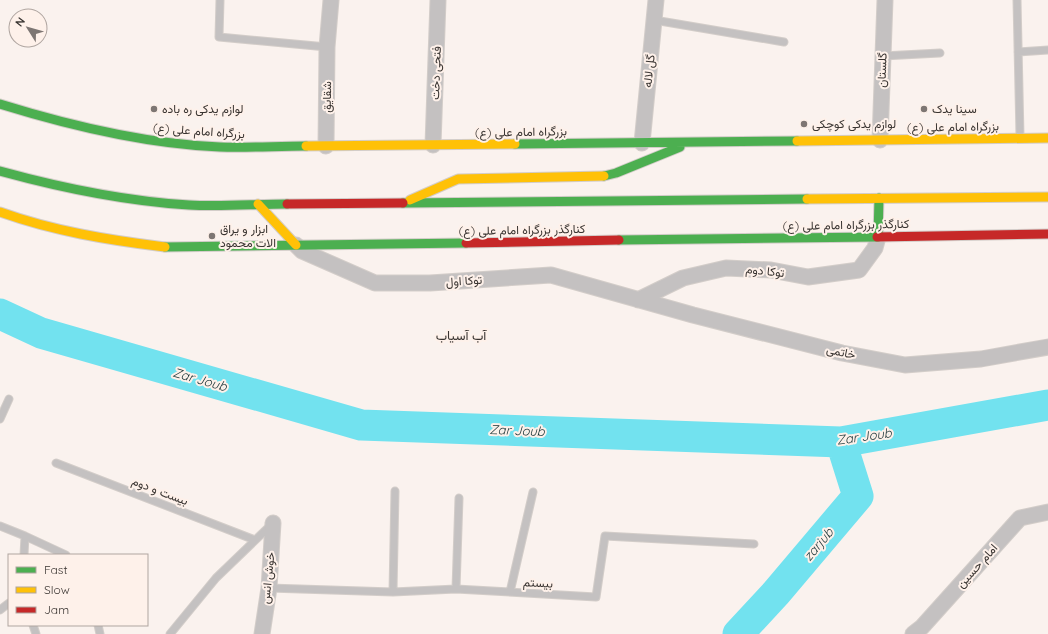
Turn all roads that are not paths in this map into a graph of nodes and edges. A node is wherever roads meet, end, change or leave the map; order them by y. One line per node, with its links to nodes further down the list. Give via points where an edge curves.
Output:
1 (220, 0): 9 (lane, via 219,37)
2 (331, 0): 9 (street, شقایق)
3 (438, 0): 20 (street, فتحی دخت)
4 (656, 0): 7 (street, گل لاله)
5 (885, 0): 13 (street, گلستان)
6 (1017, 0): 11 (lane)
7 (654, 20): 8 (lane); 19 (street, گل لاله)
8 (784, 42)
9 (327, 47): 21 (street, شقایق)
10 (1048, 50): 11 (lane)
11 (1018, 52): 15 (lane)
12 (940, 53): 13 (lane)
13 (883, 56): 17 (street, گلستان)
14 (0, 104): 21 (main road, بزرگراه امام علی (ع), via 84,128 170,143 221,148)
15 (1021, 138): 16 (main road, بزرگراه امام علی (ع)); 17 (main road, بزرگراه امام علی (ع))
16 (1048, 138)
17 (880, 140): 18 (main road, بزرگراه امام علی (ع))
18 (692, 142): 19 (main road, بزرگراه امام علی (ع)); 23 (main road, via 606,176)
19 (642, 143): 20 (main road, بزرگراه امام علی (ع), via 542,147)
20 (433, 145): 21 (main road, بزرگراه امام علی (ع))
21 (326, 146)
22 (0, 171): 27 (main road, via 100,195 144,201 191,205)
23 (542, 186): 25 (main road); 26 (main road); 26 (main road, via 458,179)
24 (1048, 197): 25 (main road)
25 (879, 198): 30 (main road)
26 (403, 203): 27 (main road)
27 (258, 204): 31 (main road)
28 (0, 212): 31 (main road, کنارگذر بزرگراه امام علی (ع), via 52,228 138,244 166,247)
29 (1048, 234): 30 (main road, کنارگذر بزرگراه امام علی (ع))
30 (878, 237): 31 (main road, کنارگذر بزرگراه امام علی (ع)); 32 (street, توکا دوم, via 875,248 858,270 808,277 771,270 726,268 683,278)
31 (296, 245): 32 (street, توکا اول, via 302,251 375,283 430,283 551,275)
32 (638, 300): 33 (street, خاتمی, via 842,353 906,365 981,359)
33 (1048, 347)
34 (10, 399): 35 (lane)
35 (0, 419)
36 (56, 463): 44 (lane, بیست و دوم)
37 (395, 491): 50 (lane)
38 (533, 492): 51 (lane)
39 (459, 498): 49 (lane)
40 (1048, 512): 56 (street, امام حسین, via 1020,518)
41 (273, 523): 44 (lane); 48 (street, خوش انس)
42 (0, 526): 43 (lane)
43 (25, 536): 46 (lane); 47 (lane)
44 (255, 540): 54 (lane, via 216,578)
45 (754, 544): 51 (lane, بیستم, via 605,536 596,597)
46 (24, 554)
47 (64, 554)
48 (269, 588): 50 (lane, بیستم); 55 (street, خوش انس)
49 (456, 589): 50 (lane, بیستم); 51 (lane, بیستم)
50 (393, 592)
51 (510, 592)
52 (8, 604): 53 (lane)
53 (0, 610)
54 (170, 634)
55 (262, 634)
56 (913, 634)

